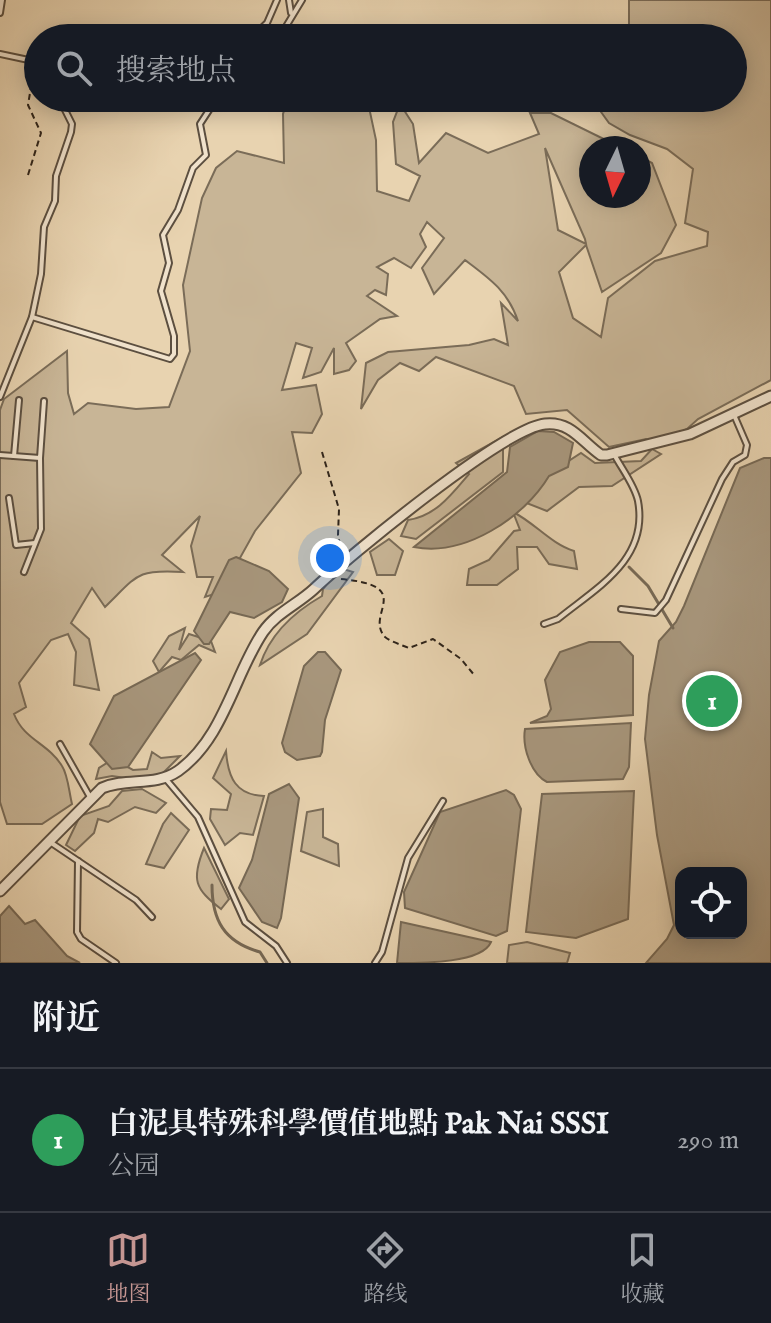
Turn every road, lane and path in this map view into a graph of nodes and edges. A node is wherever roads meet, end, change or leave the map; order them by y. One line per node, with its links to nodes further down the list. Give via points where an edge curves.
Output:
1 (2, 0): 5 (lane)
2 (277, 0): 7 (lane)
3 (289, 0): 6 (lane)
4 (302, 0): 6 (lane)
5 (0, 13)
6 (291, 15): 8 (lane)
7 (266, 24)
8 (286, 24)
9 (0, 54): 10 (lane)
10 (24, 59)
11 (31, 112): 14 (path, via 41,133)
12 (66, 112): 15 (lane, via 72,124 44,227)
13 (208, 112): 15 (lane, via 200,124 206,155 193,168 163,235 169,263 161,291 174,336 170,359)
14 (28, 175)
15 (32, 317): 17 (lane)
16 (771, 396): 20 (street)
17 (0, 397)
18 (19, 400): 24 (lane)
19 (44, 401): 25 (lane)
20 (734, 415): 22 (street, via 690,434); 31 (lane, via 747,445 745,455 722,479 666,600 655,613)
21 (322, 452): 28 (path, via 339,509)
22 (614, 453): 28 (street, via 601,455 563,425 533,427 510,437); 32 (lane, via 638,504 627,562 558,619)
23 (0, 455): 24 (lane)
24 (14, 456): 25 (lane)
25 (40, 458): 27 (lane, via 41,529)
26 (9, 498): 27 (lane, via 16,545)
27 (35, 543): 29 (lane)
28 (344, 559): 30 (street)
29 (24, 572)
30 (324, 578): 33 (path, via 370,582 384,598 380,626 385,637 409,648 433,639); 35 (street, via 262,634 232,700 193,756)
31 (621, 609)
32 (544, 624)
33 (475, 676)
34 (60, 744): 36 (lane)
35 (165, 778): 36 (street, via 109,785); 43 (lane, via 198,817 245,922 276,946)
36 (91, 799): 38 (street)
37 (443, 801): 44 (lane, via 408,858)
38 (48, 841): 39 (lane); 40 (street)
39 (78, 861): 41 (lane); 42 (lane, via 77,932)
40 (0, 891)
41 (152, 917)
42 (116, 963)
43 (287, 963)
44 (375, 963)

